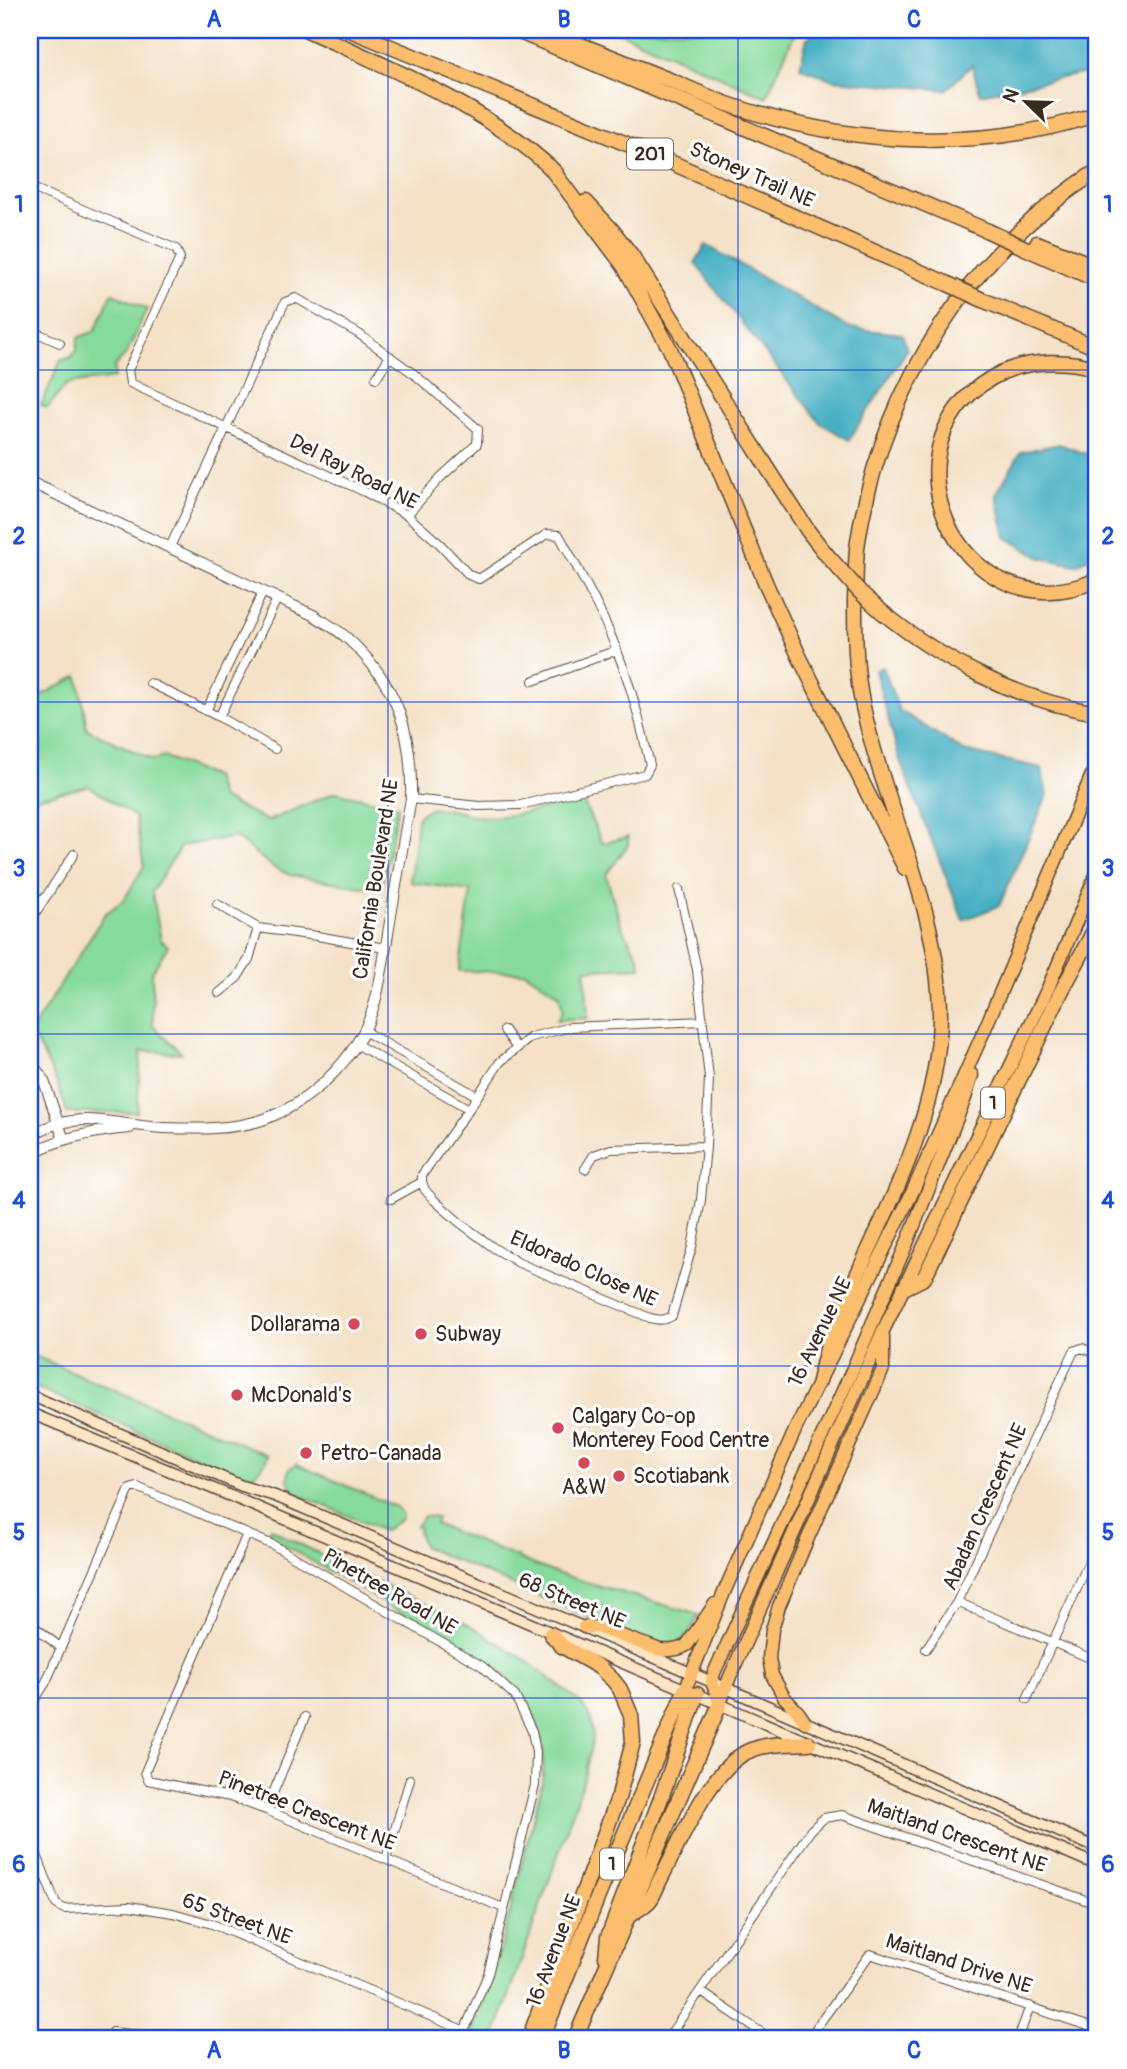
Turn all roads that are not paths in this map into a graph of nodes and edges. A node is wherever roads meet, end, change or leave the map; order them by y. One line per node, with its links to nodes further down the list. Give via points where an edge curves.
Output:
1 (307, 30): 6 (highway, via 485,118)
2 (350, 30): 14 (highway, Stoney Trail NE / 201, bridge, via 661,158)
3 (515, 30): 9 (highway, Stoney Trail NE)
4 (544, 30): 5 (highway, via 736,107 860,136 973,138)
5 (1097, 114)
6 (549, 166): 29 (highway, bridge, via 632,256 808,531 860,592 917,638 981,676); 43 (highway, via 624,265 670,349 766,584 910,878)
7 (1097, 171): 43 (highway, via 1024,227 960,298 915,366 893,416 864,513 856,571 857,673)
8 (30, 187): 18 (street, Del Ray Road NE, via 176,249 180,258 128,370 130,383)
9 (1028, 244): 10 (highway); 11 (highway)
10 (1097, 267)
11 (1097, 280)
12 (30, 330): 13 (street)
13 (60, 343)
14 (1097, 348)
15 (390, 356): 17 (street); 18 (street, via 296,298 285,302); 20 (street, via 478,429 477,444)
16 (1097, 369): 22 (highway, via 1050,362 1023,365 992,378 962,402 949,421 936,479 947,525 985,571 1034,590 1067,590)
17 (376, 378)
18 (225, 427): 20 (street, Del Ray Road NE); 21 (street)
19 (30, 482): 21 (street, California Boulevard NE)
20 (407, 515): 25 (street, Del Ray Road NE, via 469,575 479,579 547,534 559,535)
21 (170, 547): 23 (street, California Boulevard NE)
22 (1097, 580)
23 (263, 592): 24 (street, California Boulevard NE); 28 (street)
24 (277, 599): 30 (street); 33 (street, California Boulevard NE, via 345,636 378,672 394,697 406,730)
25 (617, 650): 26 (street); 33 (street, Del Ray Road NE, via 650,765 645,775 521,805)
26 (533, 681)
27 (150, 683): 28 (street)
28 (206, 711): 30 (street)
29 (1097, 713)
30 (219, 717): 31 (street)
31 (275, 749)
32 (1097, 763): 49 (highway, 16 Avenue NE / 1)
33 (411, 799): 44 (street, California Boulevard NE)
34 (75, 854): 38 (street)
35 (1097, 873): 64 (highway, 1, via 1048,988)
36 (678, 889): 46 (street, Eldorado Close NE, via 697,970)
37 (30, 892): 38 (street)
38 (42, 901): 40 (street)
39 (217, 904): 42 (street)
40 (30, 921)
41 (1097, 925): 64 (highway, via 924,1279)
42 (258, 928): 44 (street); 45 (street, via 249,959 237,978)
43 (930, 932): 67 (highway, via 940,1016 926,1110 830,1339)
44 (385, 948): 48 (street, California Boulevard NE, via 379,989)
45 (219, 993)
46 (703, 1021): 51 (street, via 571,1027 531,1037); 59 (street, Eldorado Close NE, via 709,1078)
47 (505, 1030): 51 (street)
48 (364, 1031): 50 (street, California Boulevard NE); 53 (street)
49 (984, 1031): 67 (highway, 16 Avenue NE / 1); 82 (highway, via 965,1098 908,1243)
50 (356, 1044): 54 (street); 56 (street, California Boulevard NE, via 338,1069 313,1091 264,1119 227,1127)
51 (516, 1047): 53 (street)
52 (30, 1060): 55 (street, via 44,1080)
53 (477, 1096): 54 (street)
54 (470, 1109): 62 (street, via 425,1169)
55 (59, 1123): 56 (street, California Boulevard NE, via 97,1119); 57 (street, California Boulevard NE); 58 (street)
56 (144, 1127): 58 (street, California Boulevard NE, via 103,1130)
57 (30, 1136)
58 (64, 1140): 60 (street, California Boulevard NE)
59 (706, 1146): 61 (street, via 611,1149 594,1155); 62 (street, Eldorado Close NE, via 701,1200 686,1269 674,1310 667,1320 660,1321 519,1263 459,1223 425,1191)
60 (30, 1154)
61 (584, 1168)
62 (422, 1182): 63 (street)
63 (391, 1199)
64 (904, 1288): 65 (highway, 1)
65 (883, 1331): 83 (highway, 1); 89 (highway, via 883,1369 772,1630 772,1675 783,1697)
66 (1097, 1354): 73 (street, Abadan Crescent NE, via 1082,1348 1073,1351)
67 (820, 1381): 72 (highway, 16 Avenue NE / 1)
68 (30, 1395): 75 (main road, 68 Street NE)
69 (30, 1413): 76 (main road, 68 Street NE)
70 (247, 1534): 78 (street, Pinetree Road NE, via 137,1487 130,1489); 92 (street, Pinetree Crescent NE, via 145,1772 148,1780 230,1797); 98 (street, Pinetree Road NE, via 482,1666 515,1696 537,1752 535,1785)
71 (1097, 1544): 77 (street)
72 (725, 1590): 75 (highway, via 682,1648 660,1650 597,1626); 81 (highway, 16 Avenue NE / 1)
73 (957, 1602): 77 (street, Abadan Crescent NE); 79 (street)
74 (30, 1623): 78 (street)
75 (584, 1627): 81 (main road, 68 Street NE)
76 (551, 1634): 84 (main road, 68 Street NE); 107 (highway, via 613,1680 631,1715 633,1734 619,1795 533,2028)
77 (1053, 1643): 80 (street, Abadan Crescent NE); 85 (street)
78 (61, 1648): 87 (street, Pinetree Road NE)
79 (926, 1649)
80 (1097, 1661)
81 (692, 1674): 82 (main road, 68 Street NE); 84 (highway)
82 (712, 1682): 83 (main road, 68 Street NE); 86 (highway)
83 (726, 1688): 86 (highway, 1); 89 (main road, 68 Street NE)
84 (691, 1692): 86 (main road, 68 Street NE); 100 (highway, via 662,1798 608,1937); 108 (highway, 16 Avenue NE / 1, via 598,1894)
85 (1027, 1699)
86 (720, 1704): 90 (main road, 68 Street NE); 99 (highway, 1)
87 (30, 1707)
88 (306, 1717): 92 (street)
89 (805, 1722): 94 (main road, 68 Street NE)
90 (809, 1743): 96 (main road, 68 Street NE); 99 (highway, via 762,1746 727,1766 697,1810 649,1900)
91 (410, 1779): 95 (street)
92 (266, 1810): 95 (street, Pinetree Crescent NE)
93 (30, 1837): 104 (street, 65 Street NE, via 56,1904 64,1909 129,1906 199,1920)
94 (1097, 1849)
95 (386, 1859): 98 (street, Pinetree Crescent NE)
96 (1097, 1865)
97 (1097, 1903): 101 (street, Maitland Crescent NE, via 842,1815 824,1818 811,1830)
98 (503, 1908): 104 (street, Pinetree Road NE, via 488,1974)
99 (628, 1917): 100 (highway, 1)
100 (604, 1973): 109 (highway, 1)
101 (700, 1991): 110 (street, Maitland Crescent NE); 111 (street)
102 (1030, 2006): 103 (street, Maitland Drive NE); 112 (street, Maitland Drive NE, via 870,1954); 113 (street)
103 (1097, 2029)
104 (463, 2035)
105 (107, 2039): 106 (street, via 112,2032)
106 (158, 2039)
107 (534, 2039)
108 (542, 2039)
109 (575, 2039)
110 (667, 2039)
111 (771, 2039)
112 (808, 2039)
113 (1018, 2039)

